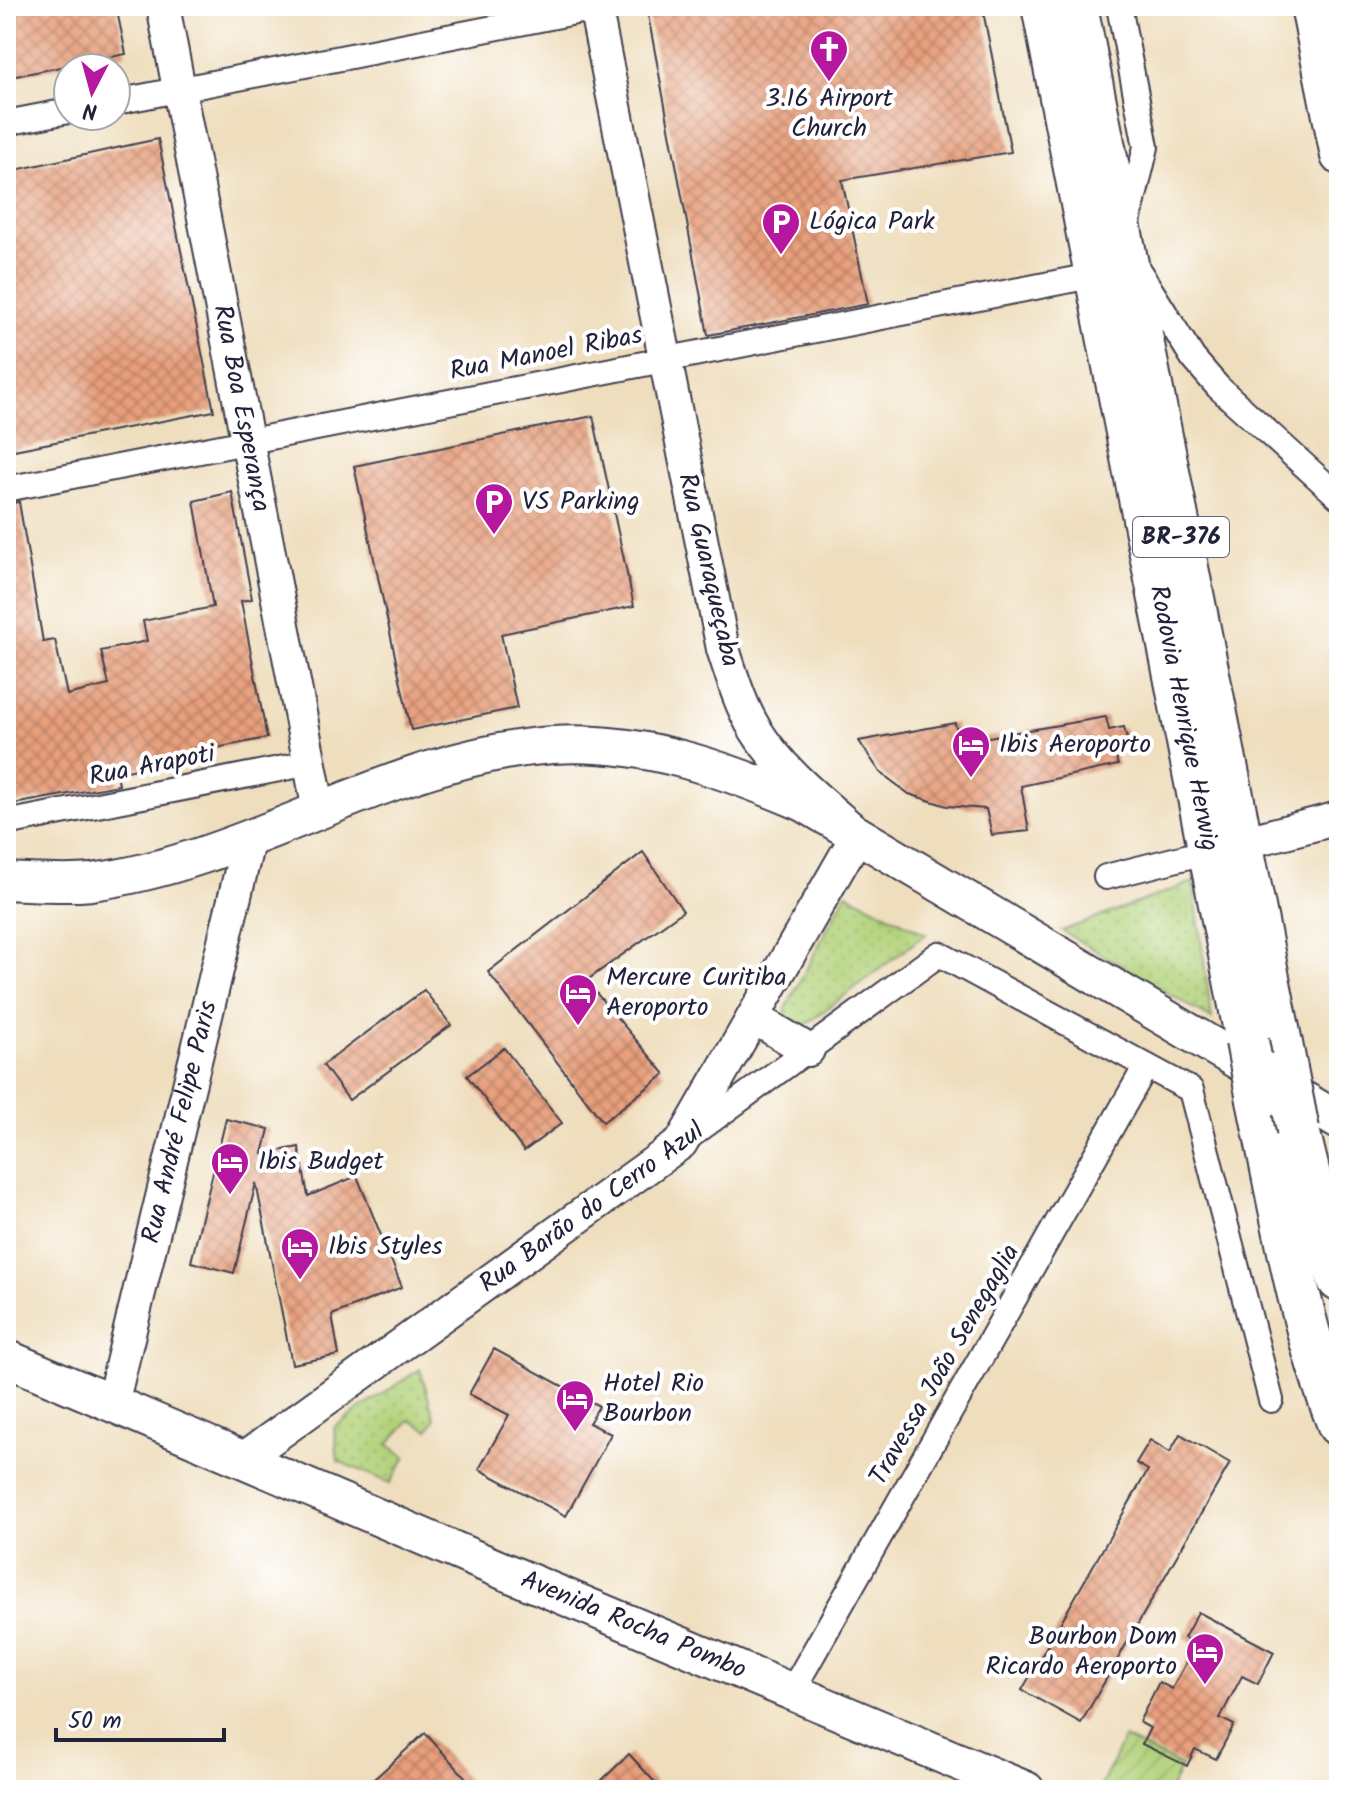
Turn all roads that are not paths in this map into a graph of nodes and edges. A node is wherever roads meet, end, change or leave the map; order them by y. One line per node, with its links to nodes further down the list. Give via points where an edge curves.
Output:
1 (163, 6): 7 (street, Rua Boa Esperança)
2 (1043, 6): 12 (highway, Rodovia Henrique Herwig / BR-376)
3 (1076, 6): 12 (highway, Rodovia Henrique Herwig / BR-376)
4 (1119, 6): 12 (street, via 1146,147)
5 (1309, 6): 11 (main road)
6 (599, 7): 7 (street); 13 (street, Rua Guaraqueçaba)
7 (180, 89): 8 (street); 14 (street, Rua Boa Esperança)
8 (132, 99)
9 (52, 114): 10 (street)
10 (6, 123)
11 (1339, 156)
12 (1110, 260): 13 (street, Rua Manoel Ribas); 16 (street, via 1169,322 1218,387); 23 (highway, Rodovia Henrique Herwig / BR-376)
13 (664, 360): 14 (street, Rua Manoel Ribas); 21 (street, Rua Guaraqueçaba, via 711,602 736,689 754,728 778,760)
14 (248, 441): 15 (street, Rua Manoel Ribas); 17 (street, Rua Boa Esperança)
15 (6, 489)
16 (1339, 497)
17 (310, 763): 18 (street, Rua Boa Esperança); 20 (street, Rua Arapoti)
18 (319, 811): 21 (main road, via 412,776 503,751 597,745 644,750 752,781); 22 (main road)
19 (1339, 818): 23 (street)
20 (6, 823)
21 (858, 834): 26 (street); 29 (main road)
22 (249, 838): 25 (main road, via 195,858 90,882); 34 (street, Rua André Felipe Paris)
23 (1225, 847): 24 (street); 31 (highway, Rodovia Henrique Herwig / BR-376, bridge); 35 (highway, Rodovia Henrique Herwig / BR-376, bridge, via 1258,1100 1306,1322)
24 (1106, 877)
25 (6, 881)
26 (753, 1017): 27 (street); 30 (street)
27 (808, 1050): 28 (street, Rua Barão do Cerro Azul, via 939,954); 30 (street, Rua Barão do Cerro Azul)
28 (1146, 1066): 33 (street, via 1191,1090); 37 (street, Travessa João Senegaglia)
29 (1339, 1121)
30 (681, 1143): 36 (street, Rua Barão do Cerro Azul)
31 (1339, 1280)
32 (6, 1358): 34 (main road, Avenida Rocha Pombo)
33 (1271, 1400)
34 (112, 1404): 36 (main road, Avenida Rocha Pombo)
35 (1339, 1425)
36 (243, 1459): 37 (main road, Avenida Rocha Pombo)
37 (792, 1691): 38 (main road, Avenida Rocha Pombo)
38 (1026, 1790)

